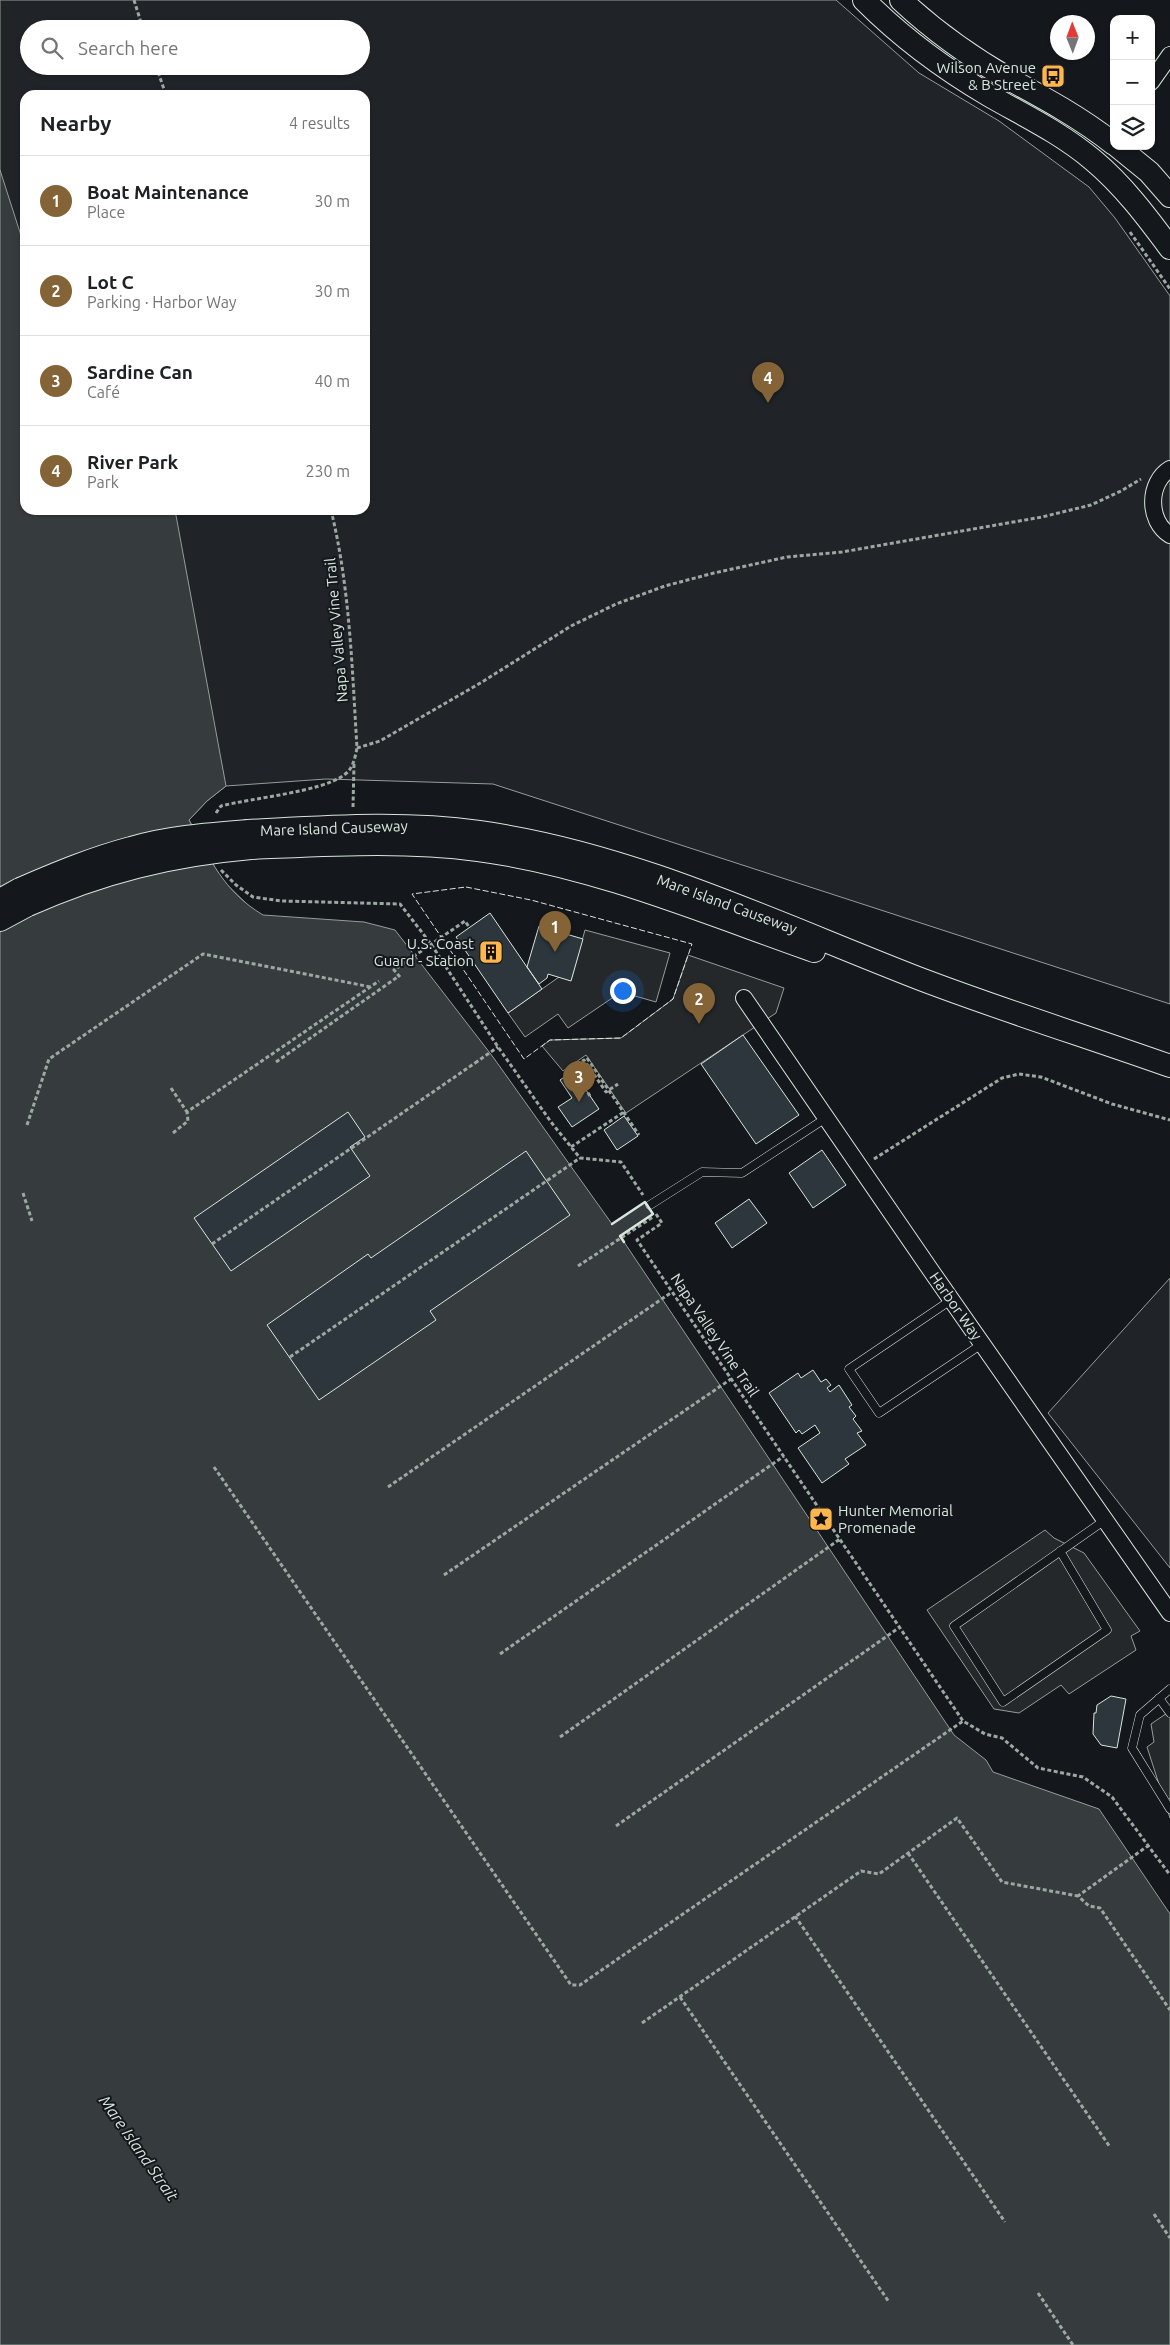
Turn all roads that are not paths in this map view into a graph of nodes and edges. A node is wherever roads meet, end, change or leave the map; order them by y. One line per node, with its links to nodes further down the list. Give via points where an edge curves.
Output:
1 (864, 0): 8 (main road, via 947,69 1043,125)
2 (901, 0): 5 (main road, via 967,53 1047,98)
3 (1170, 55): 4 (street)
4 (1155, 76)
5 (1110, 139)
6 (1110, 146): 8 (street)
7 (1123, 150): 9 (main road)
8 (1094, 161): 10 (main road, via 1123,188)
9 (1170, 196)
10 (1170, 248)
11 (1170, 469): 12 (street, via 1164,472 1154,488 1152,503 1157,521)
12 (1170, 535)
13 (249, 839): 14 (main road, Mare Island Causeway, bridge, via 160,841 132,847 75,865); 15 (main road, Mare Island Causeway, bridge, via 109,873 54,893); 16 (main road, Mare Island Causeway, via 403,843 514,856 597,876 820,953); 16 (main road, Mare Island Causeway, via 353,825 404,825 454,829 561,847 735,905)
14 (0, 900)
15 (0, 920)
16 (924, 980): 18 (main road, Mare Island Causeway)
17 (744, 998): 19 (street, Harbor Way)
18 (1170, 1066)
19 (826, 1118): 20 (lane, via 742,1173 702,1172); 21 (street, Harbor Way)
20 (650, 1205)
21 (951, 1300): 22 (street, Harbor Way); 22 (lane, via 849,1369 879,1413)
22 (982, 1344): 23 (street, Harbor Way)
23 (1105, 1520): 24 (lane); 25 (street, Harbor Way)
24 (1060, 1551): 24 (lane, via 954,1626 1003,1702 1107,1630)
25 (1170, 1613)
26 (1170, 1688): 27 (lane)
27 (1159, 1698): 28 (lane); 29 (lane, via 1140,1715 1132,1748)
28 (1170, 1713)
29 (1170, 1809)

